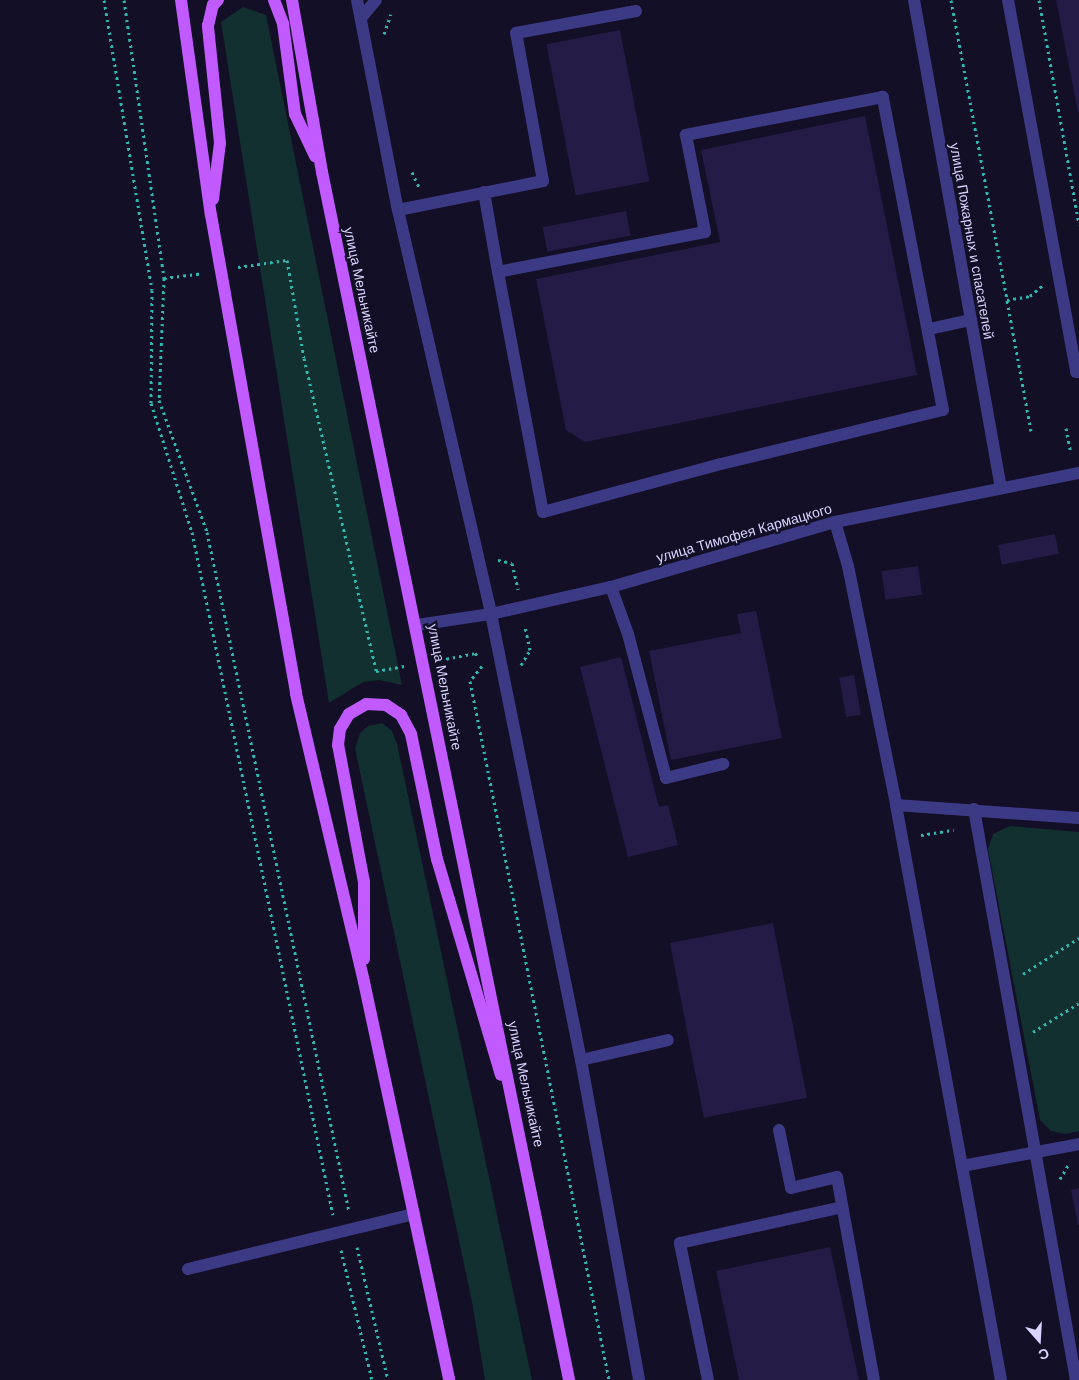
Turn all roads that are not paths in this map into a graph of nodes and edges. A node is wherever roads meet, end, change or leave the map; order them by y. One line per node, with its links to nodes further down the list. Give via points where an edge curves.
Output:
1 (181, 0): 14 (main road)
2 (218, 0): 14 (main road, via 213,5 208,26 220,143)
3 (274, 0): 11 (main road, via 283,24 295,114)
4 (292, 0): 11 (main road, улица Мельникайте)
5 (357, 0): 10 (street)
6 (376, 0): 10 (street)
7 (914, 0): 16 (street, улица Пожарных и спасателей)
8 (1008, 0): 18 (street, via 1076,372)
9 (636, 11): 12 (street, via 516,33 543,181)
10 (361, 18): 13 (street)
11 (322, 172): 24 (main road, улица Мельникайте)
12 (484, 192): 13 (street); 15 (street)
13 (398, 210): 23 (street)
14 (211, 215): 29 (main road, via 296,694)
15 (498, 272): 17 (street, via 543,512 721,464 943,410); 17 (street, via 705,232 686,135 883,97)
16 (971, 320): 17 (street); 20 (street, улица Пожарных и спасателей)
17 (929, 329)
18 (1079, 372)
19 (1079, 474): 20 (street, улица Тимофея Кармацкого)
20 (1001, 488): 21 (street, улица Тимофея Кармацкого)
21 (836, 522): 22 (street, улица Тимофея Кармацкого); 26 (street, via 848,566)
22 (610, 587): 23 (street, улица Тимофея Кармацкого); 25 (street, via 628,634 666,778)
23 (491, 614): 24 (street, улица Тимофея Кармацкого); 31 (street)
24 (417, 625): 35 (main road, улица Мельникайте)
25 (723, 764)
26 (896, 805): 27 (street); 36 (street)
27 (974, 809): 28 (street); 34 (street)
28 (1079, 818)
29 (364, 982): 35 (main road, via 364,882 338,745 340,729 350,714 366,704 386,705 402,715 410,734 437,859); 38 (main road)
30 (668, 1040): 31 (street)
31 (581, 1060): 42 (street)
32 (779, 1130): 37 (street, via 791,1188 837,1177)
33 (1079, 1144): 34 (street)
34 (1036, 1152): 36 (street); 46 (street)
35 (525, 1157): 41 (main road, улица Мельникайте)
36 (962, 1166): 45 (street)
37 (842, 1207): 43 (street, via 680,1243); 44 (street)
38 (414, 1214): 39 (street); 40 (main road)
39 (188, 1268)
40 (449, 1380)
41 (569, 1380)
42 (639, 1380)
43 (708, 1380)
44 (874, 1380)
45 (1001, 1380)
46 (1076, 1380)

